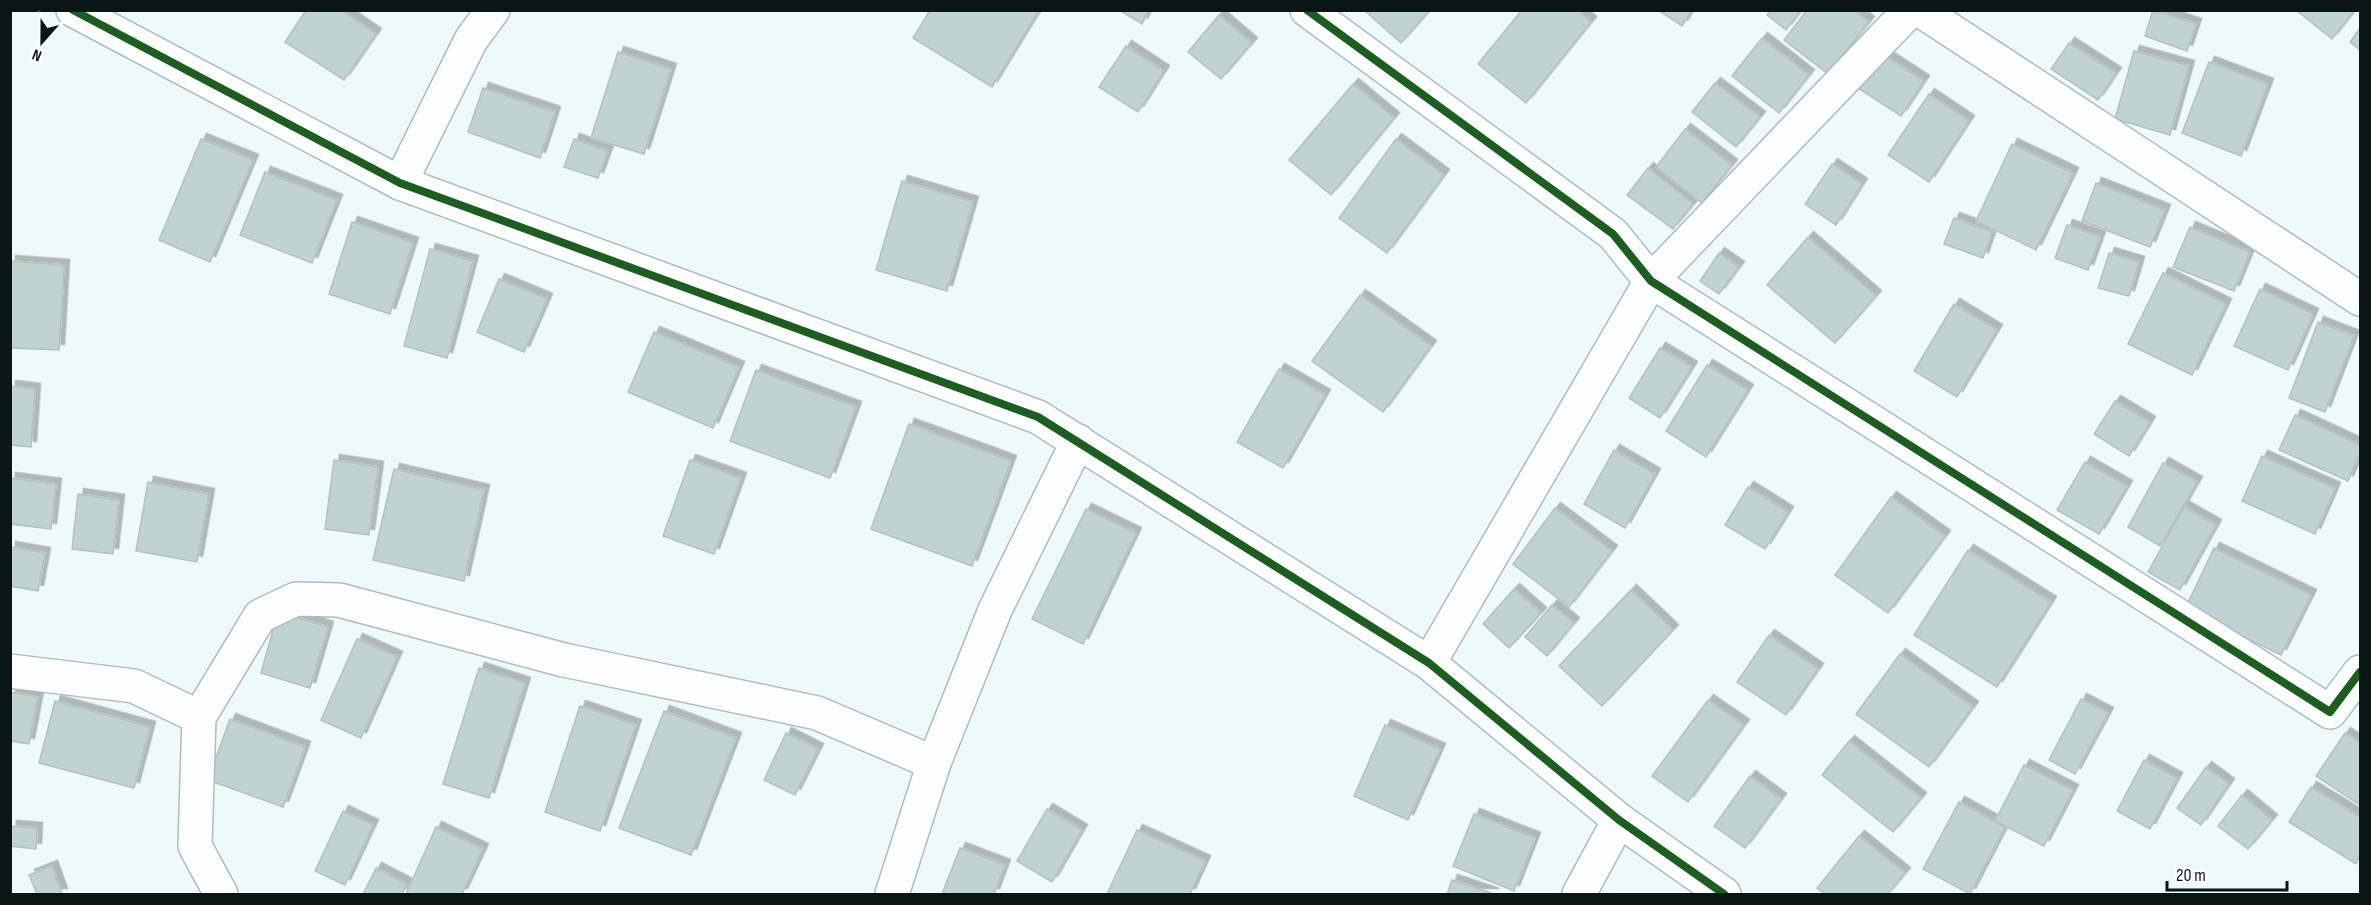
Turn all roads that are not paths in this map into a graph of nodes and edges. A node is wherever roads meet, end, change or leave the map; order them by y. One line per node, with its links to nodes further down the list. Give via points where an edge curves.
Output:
1 (73, 10): 6 (street)
2 (493, 10): 6 (street, via 471,40)
3 (1307, 10): 7 (street, via 1613,234)
4 (1910, 10): 7 (street)
5 (1920, 10): 8 (street)
6 (400, 183): 9 (street, via 1038,417)
7 (1651, 281): 10 (street); 12 (street, via 2330,712)
8 (2361, 299)
9 (1078, 441): 10 (street); 14 (street, via 995,610)
10 (1429, 663): 15 (street)
11 (10, 670): 13 (street, via 134,686)
12 (2361, 672)
13 (200, 717): 14 (street, via 260,616 296,599 339,600 564,660 817,713); 16 (street, via 195,846)
14 (933, 763): 17 (street)
15 (1619, 820): 18 (street); 19 (street)
16 (221, 894)
17 (892, 894)
18 (1579, 894)
19 (1724, 894)

